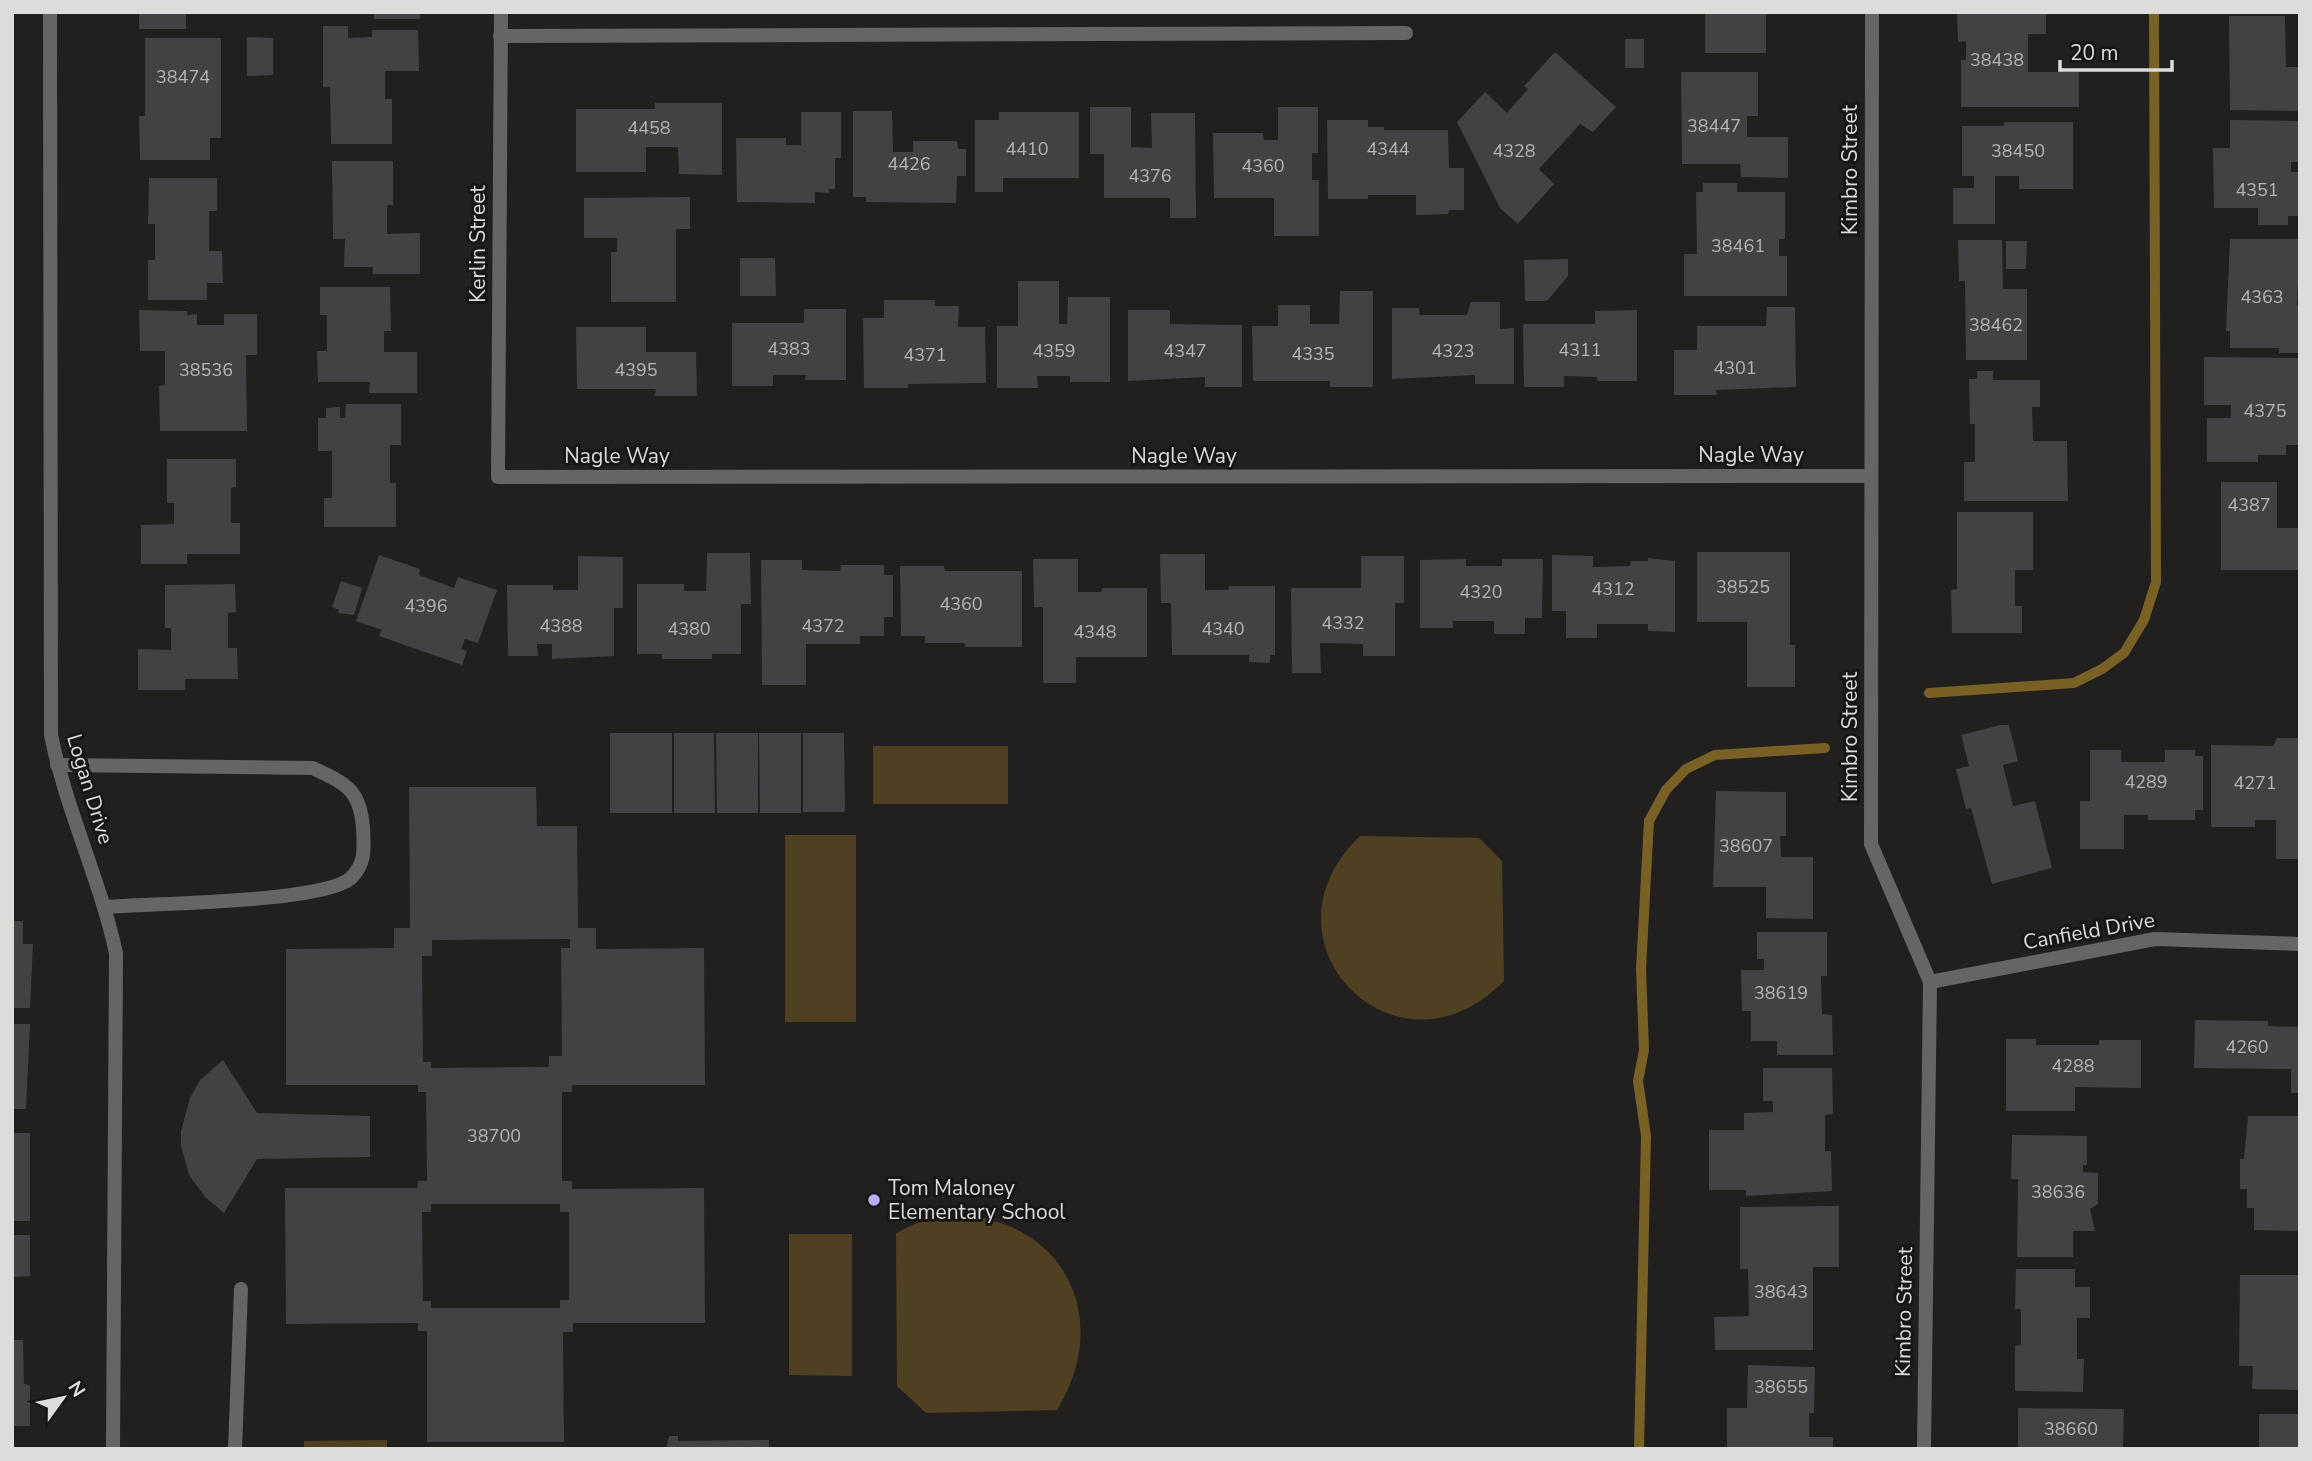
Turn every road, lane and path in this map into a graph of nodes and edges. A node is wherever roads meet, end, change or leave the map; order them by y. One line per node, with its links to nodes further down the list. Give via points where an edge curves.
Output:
1 (50, 12): 8 (street, Logan Drive, via 49,648 51,735)
2 (500, 12): 5 (street, Kerlin Street)
3 (1871, 12): 6 (street, Kimbro Street)
4 (1406, 33): 5 (street)
5 (500, 36): 7 (street, Kerlin Street)
6 (1870, 476): 7 (street, Nagle Way); 11 (street, Kimbro Street, via 1871,844)
7 (498, 477)
8 (57, 765): 9 (street, Logan Drive); 9 (street, via 313,768 345,783 361,804 365,857 349,879 309,893)
9 (106, 906): 13 (street, Logan Drive, via 116,953)
10 (2300, 944): 11 (street, Canfield Drive, via 2155,939)
11 (1930, 982): 15 (street, Kimbro Street)
12 (241, 1289): 14 (street)
13 (113, 1449)
14 (235, 1449)
15 (1924, 1449)

